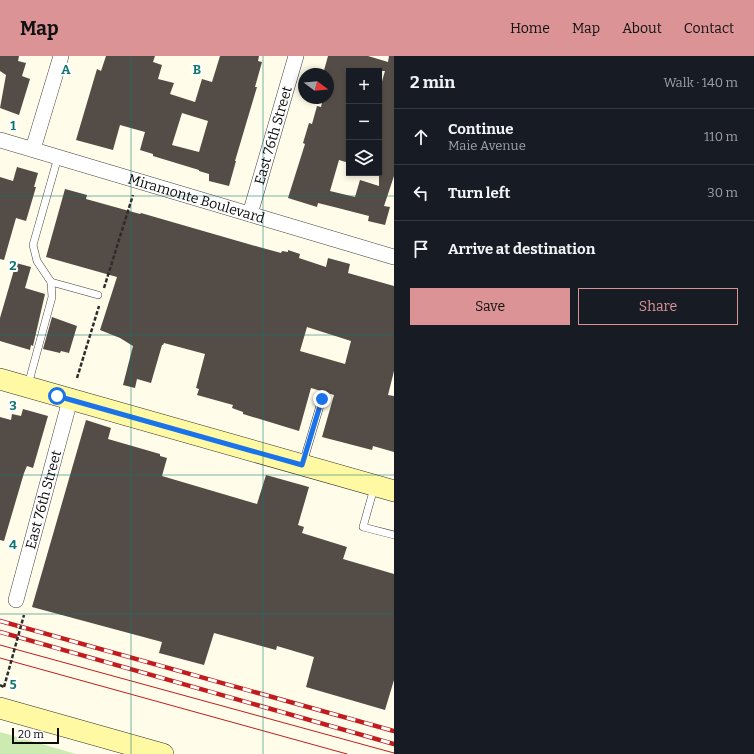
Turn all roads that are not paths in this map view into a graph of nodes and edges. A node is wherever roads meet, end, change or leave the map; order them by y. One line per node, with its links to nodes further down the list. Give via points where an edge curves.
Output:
1 (61, 56): 4 (street)
2 (296, 56): 6 (street, East 76th Street)
3 (0, 140): 4 (street, Miramonte Boulevard)
4 (33, 150): 5 (street, Miramonte Boulevard)
5 (58, 157): 6 (street, Miramonte Boulevard); 8 (lane, via 33,245 37,261)
6 (250, 214): 7 (street, Miramonte Boulevard)
7 (394, 257)
8 (51, 282): 9 (lane); 11 (lane, via 52,297)
9 (100, 297)
10 (0, 380): 11 (street)
11 (28, 388): 13 (street)
12 (322, 399): 14 (lane)
13 (70, 400): 14 (street); 17 (street, East 76th Street)
14 (302, 465): 15 (street)
15 (384, 488): 16 (lane, via 363,527)
16 (394, 535)
17 (16, 600)
18 (0, 708): 19 (street)
19 (163, 754)

